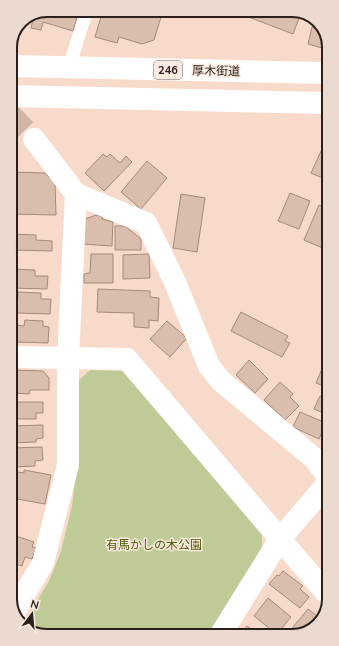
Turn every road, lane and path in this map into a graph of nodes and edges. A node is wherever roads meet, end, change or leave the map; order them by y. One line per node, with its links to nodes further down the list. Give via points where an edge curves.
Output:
1 (85, 17): 3 (lane)
2 (17, 66): 3 (main road, 厚木街道 / 246)
3 (69, 67): 4 (main road, 厚木街道 / 246)
4 (322, 73)
5 (17, 96): 6 (main road)
6 (322, 103)
7 (34, 139): 8 (main road)
8 (76, 194): 10 (main road); 11 (main road, via 146,223 175,282 209,366 221,381 315,460)
9 (17, 357): 10 (main road)
10 (68, 359): 13 (main road, via 127,359); 15 (main road, via 68,464 43,563)
11 (322, 469)
12 (322, 490): 13 (main road)
13 (280, 539): 14 (main road); 16 (main road)
14 (322, 588)
15 (18, 605)
16 (224, 629)

